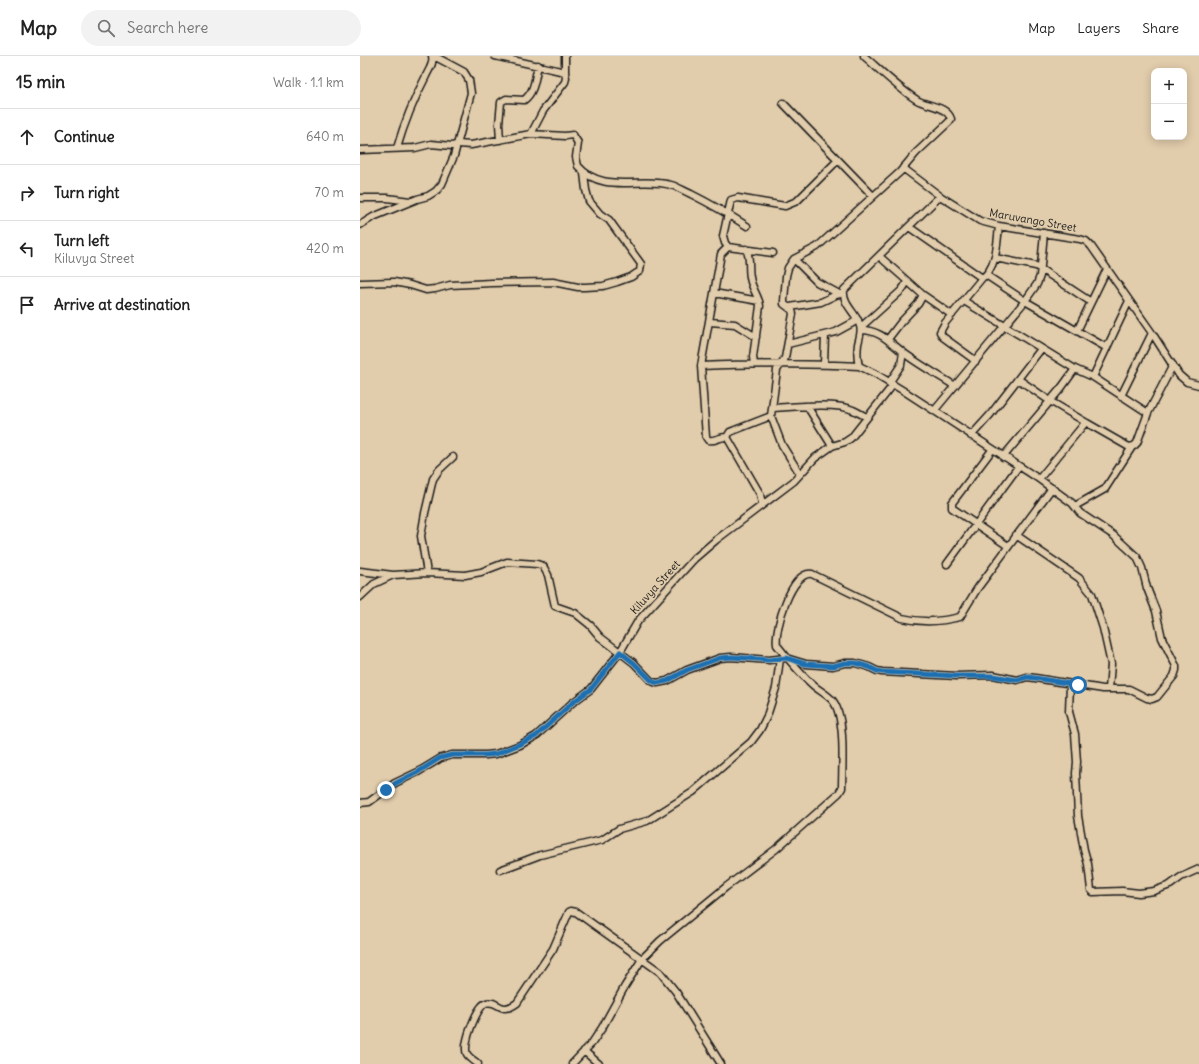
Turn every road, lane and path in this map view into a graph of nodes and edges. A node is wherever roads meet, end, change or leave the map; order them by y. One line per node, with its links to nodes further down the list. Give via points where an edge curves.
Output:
1 (433, 56): 11 (street, via 464,72 469,80 471,93); 12 (street, via 433,62)
2 (495, 56): 5 (street)
3 (565, 56): 7 (street)
4 (864, 56): 15 (street, via 918,101 950,115 949,122)
5 (511, 58): 6 (street)
6 (538, 65): 7 (street); 10 (street, via 528,98 506,99 501,102)
7 (565, 72): 9 (street, via 565,82)
8 (783, 103): 14 (street)
9 (531, 134): 10 (street); 16 (street, via 573,135 578,143 578,166)
10 (500, 140): 11 (street, via 471,145)
11 (458, 144): 12 (street); 20 (street, via 442,184 428,196)
12 (396, 148): 13 (street)
13 (360, 150)
14 (838, 160): 17 (street); 21 (street, via 791,204 785,206 738,198 731,200)
15 (903, 168): 17 (street); 18 (street, Maruvango Street)
16 (584, 172): 21 (street, via 594,178 614,183 660,183 673,186); 37 (street, via 590,201 600,214 609,220 641,264 640,271 631,278 603,286 578,287 553,282 492,282 450,285 431,290 394,282)
17 (873, 196): 32 (street, via 817,247)
18 (940, 196): 24 (street, Maruvango Street, via 980,221); 25 (street)
19 (360, 198): 20 (street)
20 (412, 201): 22 (street)
21 (727, 214): 23 (street); 27 (street, via 723,236)
22 (360, 224)
23 (747, 226)
24 (999, 226): 26 (street, Maruvango Street); 31 (street)
25 (909, 227): 30 (street); 35 (street)
26 (1044, 233): 33 (street, Maruvango Street, via 1086,242); 34 (street)
27 (728, 247): 28 (street); 38 (street, via 721,254)
28 (746, 249): 29 (street); 41 (street, via 750,260 752,285)
29 (773, 253)
30 (879, 256): 36 (street); 39 (street)
31 (995, 258): 34 (street, via 1036,266); 35 (street)
32 (794, 259): 39 (street, via 817,282); 46 (street, via 788,268 784,295 784,304)
33 (1107, 269): 44 (street, Maruvango Street); 45 (street)
34 (1041, 270): 43 (street, via 1037,284); 45 (street)
35 (984, 277): 42 (street); 43 (street)
36 (907, 282): 40 (street); 51 (street, via 902,290)
37 (360, 283)
38 (714, 293): 41 (street); 49 (street)
39 (841, 294): 46 (street, via 821,302); 48 (street)
40 (923, 295): 47 (street); 56 (street)
41 (760, 301): 55 (street)
42 (964, 301): 47 (street); 50 (street)
43 (1025, 301): 50 (street); 52 (street)
44 (1129, 301): 53 (street, Maruvango Street); 58 (street)
45 (1092, 302): 52 (street)
46 (790, 307): 57 (street, via 793,314)
47 (952, 315): 61 (street, via 945,323 941,334)
48 (858, 320): 51 (street); 54 (street)
49 (710, 322): 55 (street, via 735,324); 66 (street)
50 (1004, 326): 59 (street); 61 (street)
51 (861, 329): 56 (street); 67 (street, via 858,344)
52 (1077, 332): 58 (street)
53 (1152, 333): 65 (street, Maruvango Street); 74 (street)
54 (825, 335): 57 (street); 64 (street)
55 (756, 337): 62 (street)
56 (888, 339): 60 (street)
57 (788, 344): 63 (street)
58 (1107, 348): 69 (street)
59 (1041, 349): 68 (street); 70 (street)
60 (903, 352): 71 (street, Kiluvya Street, via 901,365); 73 (street)
61 (976, 360): 73 (street)
62 (754, 364): 63 (street); 66 (street)
63 (781, 364): 64 (street); 77 (street, via 777,370)
64 (824, 364): 67 (street)
65 (1173, 365): 72 (street, Maruvango Street, via 1187,382); 79 (street)
66 (701, 366): 84 (street, via 706,437 710,441)
67 (859, 366): 71 (street)
68 (1075, 369): 69 (street); 75 (street)
69 (1093, 377): 74 (street)
70 (1018, 379): 75 (street); 83 (street)
71 (891, 384): 78 (street); 81 (street, Kiluvya Street)
72 (1199, 385)
73 (955, 386): 78 (street)
74 (1121, 396): 79 (street)
75 (1050, 401): 82 (street); 89 (street)
76 (807, 406): 77 (street); 81 (street, via 846,408); 85 (street)
77 (772, 408): 80 (street)
78 (934, 411): 83 (street)
79 (1148, 413): 86 (street, via 1137,443)
80 (771, 416): 84 (street, via 730,432); 91 (street, via 782,445)
81 (867, 418): 85 (street, Kiluvya Street, via 851,438)
82 (1087, 423): 86 (street); 92 (street, via 1082,425)
83 (971, 436): 87 (street)
84 (727, 437): 94 (street, via 760,494)
85 (832, 446): 91 (street, Kiluvya Street, via 814,458)
86 (1132, 447): 95 (street, via 1105,489)
87 (992, 450): 89 (street); 96 (street, via 952,503 952,508)
88 (453, 457): 101 (street, via 433,479 425,513 421,536)
89 (1003, 457): 90 (street)
90 (1018, 467): 92 (street); 96 (street)
91 (800, 474): 94 (street, Kiluvya Street)
92 (1039, 479): 93 (street)
93 (1052, 488): 95 (street); 97 (street)
94 (762, 504): 105 (street, Kiluvya Street, via 716,540 680,574 638,621)
95 (1075, 506): 109 (street, via 1080,513 1113,535 1137,557 1156,611 1162,638 1176,666 1174,676 1157,697 1152,699 1133,690)
96 (975, 524): 98 (street); 99 (street)
97 (1016, 535): 98 (street); 109 (street, via 1079,578 1092,594 1111,664)
98 (1008, 546): 107 (street, via 960,617 944,621 915,621 902,618 807,573 799,580 784,604 778,623 777,645)
99 (947, 564)
100 (360, 571): 102 (street)
101 (427, 574): 102 (street); 104 (street, via 465,575 507,562 543,566 548,575 555,606 575,613)
102 (393, 575): 103 (street, via 374,584)
103 (360, 597)
104 (608, 644): 105 (street); 106 (street)
105 (624, 646): 106 (street, Kiluvya Street)
106 (620, 652): 107 (street, via 657,683 720,658); 110 (street, Kiluvya Street, via 591,689 536,736 496,754 452,755 440,758 369,802)
107 (783, 658): 108 (street, via 824,666 855,663 882,672 993,676 1017,680 1027,677); 112 (street, via 776,688 760,730 751,742 694,792 647,821 618,829 602,840 540,855); 113 (street, via 833,700 839,711 842,726 842,788 776,849 726,887)
108 (1070, 684): 109 (street); 111 (street, via 1069,712 1075,734 1078,816 1091,890 1097,893 1154,891)
109 (1109, 689)
110 (360, 803)
111 (1199, 869)
112 (500, 870)
113 (642, 958): 114 (street, via 602,1028); 115 (street, via 576,912 569,912 553,949 517,1003 505,1009 493,1003 480,1007 467,1039 466,1050); 118 (street, via 660,972 676,992)
114 (584, 1051): 116 (street); 117 (street)
115 (478, 1064)
116 (572, 1064)
117 (599, 1064)
118 (721, 1064)

